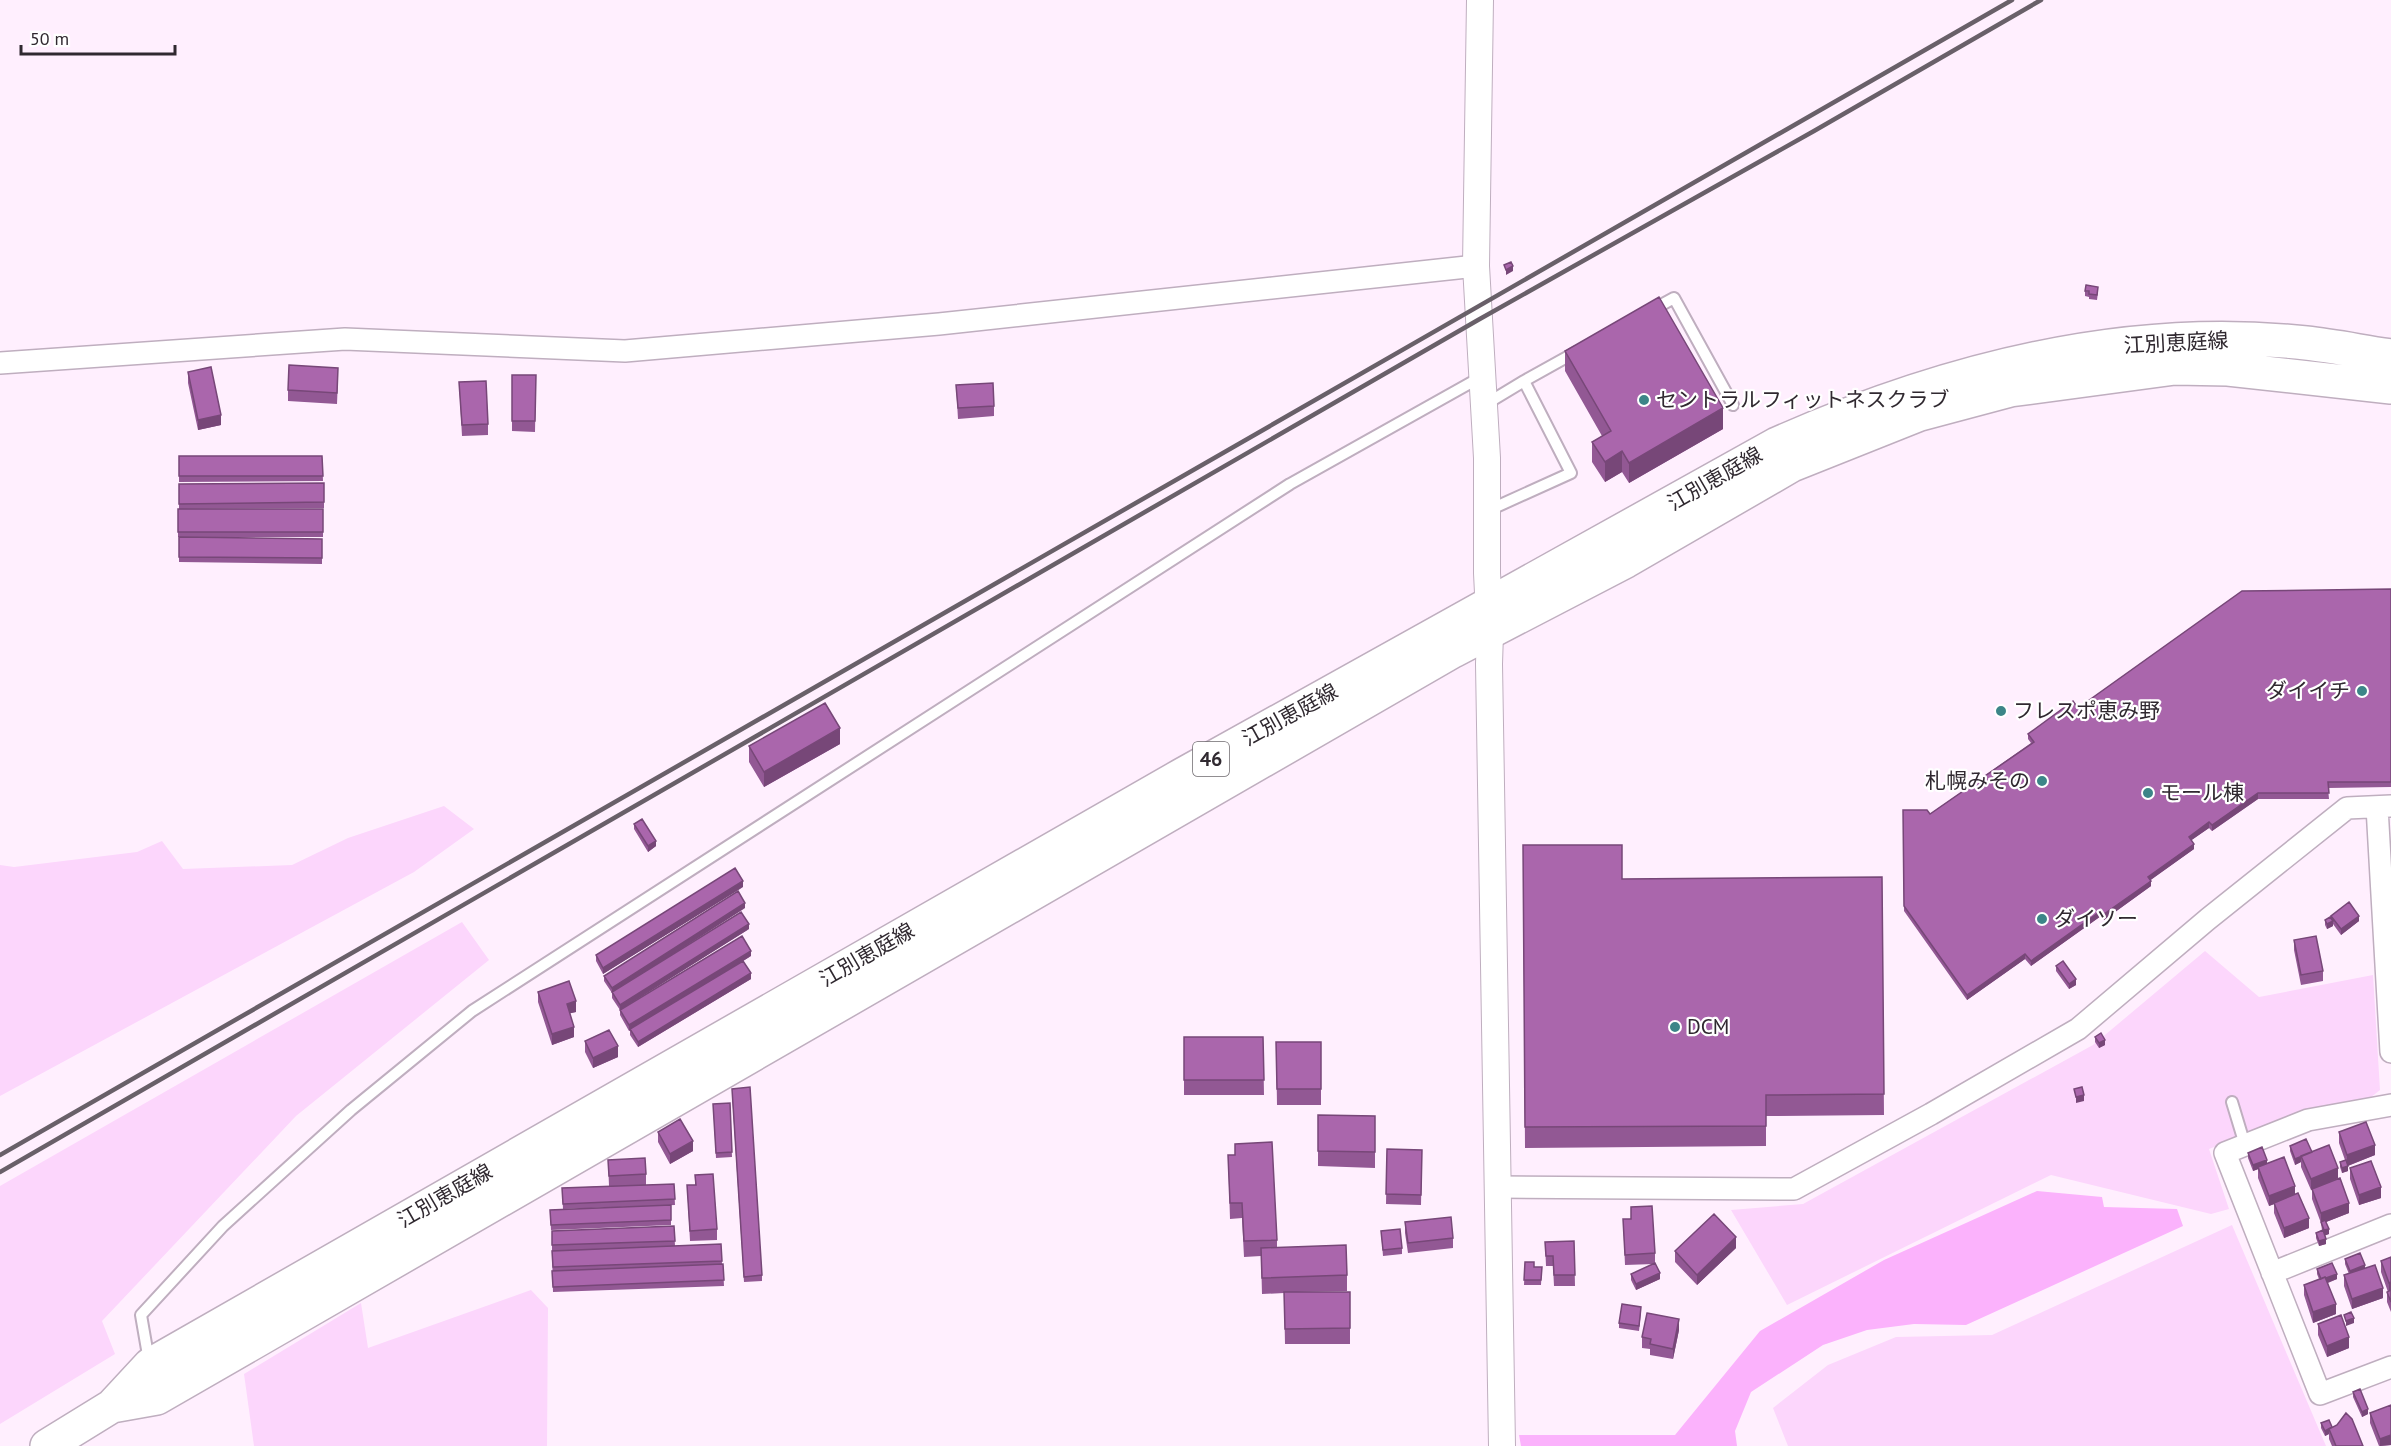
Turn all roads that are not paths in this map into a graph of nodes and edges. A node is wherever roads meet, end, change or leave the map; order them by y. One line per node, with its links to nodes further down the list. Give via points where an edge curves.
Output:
1 (1480, 0): 2 (street)
2 (1476, 266): 6 (street, via 939,324 625,351 345,339); 7 (street)
3 (1644, 314): 11 (lane, via 1674,298)
4 (1584, 348): 8 (lane)
5 (2391, 356): 13 (main road, 江別恵庭線 / 46, via 2305,343 2172,341 2078,351 1971,373 1840,416 1777,444)
6 (0, 363)
7 (1482, 377): 10 (street); 22 (lane, via 1290,484 472,1011 351,1110 223,1226 141,1315)
8 (1524, 381): 10 (lane); 12 (lane, via 1571,473)
9 (2391, 387): 13 (main road, 江別恵庭線 / 46, via 2228,369 2175,368 2010,390 1920,414 1792,465 1626,561)
10 (1484, 405): 12 (street)
11 (1733, 405)
12 (1487, 512): 13 (street)
13 (1490, 618): 19 (street); 22 (main road, 江別恵庭線 / 46, via 1161,787); 24 (main road, 江別恵庭線 / 46, via 1453,651 157,1398)
14 (2384, 807): 15 (street); 19 (street, via 2346,808 2078,1029 1794,1189)
15 (2391, 1052)
16 (2232, 1102): 18 (lane)
17 (2391, 1105): 18 (street, via 2308,1120)
18 (2245, 1144): 21 (street, via 2224,1153)
19 (1498, 1187): 26 (street)
20 (2391, 1226): 21 (street)
21 (2272, 1273): 23 (street, via 2320,1394)
22 (150, 1365): 24 (main road, 江別恵庭線 / 46)
23 (2391, 1367)
24 (112, 1406): 25 (main road, 江別恵庭線 / 46)
25 (47, 1446)
26 (1502, 1446)

